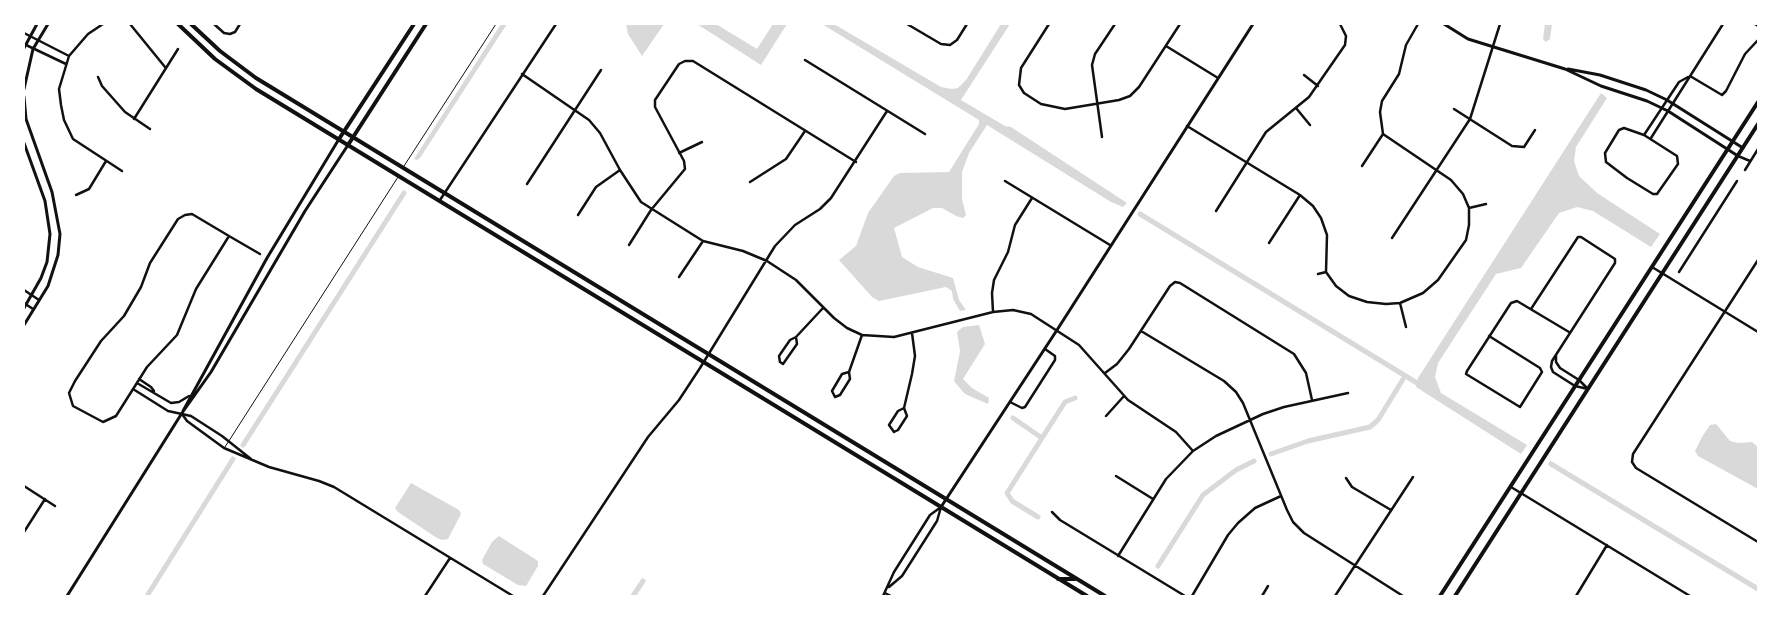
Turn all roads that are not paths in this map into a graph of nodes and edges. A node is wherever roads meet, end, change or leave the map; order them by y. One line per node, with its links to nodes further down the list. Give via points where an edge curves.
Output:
1 (37, 24): 27 (street)
2 (48, 24): 28 (street)
3 (103, 24): 35 (street, via 88,34)
4 (130, 24): 38 (street)
5 (178, 24): 74 (main road, via 234,74)
6 (191, 24): 67 (main road, via 240,67)
7 (214, 24): 8 (street, via 230,34)
8 (240, 24)
9 (414, 24): 67 (main road)
10 (426, 24): 71 (main road)
11 (496, 24): 89 (lane)
12 (556, 24): 41 (street)
13 (907, 24): 14 (street, via 941,44 950,45)
14 (967, 24)
15 (1049, 24): 51 (street, via 1021,68 1019,86 1032,99 1051,108)
16 (1115, 24): 51 (street, via 1095,54 1092,65)
17 (1180, 24): 31 (street)
18 (1253, 24): 45 (street)
19 (1340, 24): 46 (street, via 1346,36 1345,45)
20 (1418, 24): 69 (street, via 1406,45 1399,74 1382,101)
21 (1444, 24): 32 (street, via 1468,39)
22 (1500, 24): 32 (street)
23 (1723, 24): 43 (street)
24 (1755, 24): 25 (street)
25 (1758, 26)
26 (24, 33): 27 (street)
27 (29, 36): 28 (street); 30 (street)
28 (37, 40): 33 (street); 35 (street)
29 (1758, 40): 43 (street, via 1745,54 1722,95)
30 (24, 46): 33 (street)
31 (1166, 46): 45 (street); 51 (street, via 1130,96)
32 (1493, 47): 39 (street); 60 (street)
33 (33, 49): 37 (street); 47 (street)
34 (178, 49): 38 (street)
35 (69, 56): 37 (street)
36 (805, 60): 57 (street)
37 (66, 64): 84 (street, via 59,88 68,133)
38 (166, 68): 59 (street)
39 (1565, 69): 49 (street, via 1639,87); 53 (street, via 1601,86)
40 (601, 70): 56 (street)
41 (522, 74): 56 (street); 99 (street)
42 (1304, 75): 46 (street)
43 (1690, 76): 49 (street, via 1680,82); 52 (street)
44 (98, 77): 59 (street, via 118,105)
45 (1218, 78): 63 (street)
46 (1318, 86): 54 (street)
47 (24, 89)
48 (24, 97): 126 (street, via 26,119 55,201 60,234 54,269)
49 (1667, 100): 52 (street); 53 (street)
50 (1758, 102): 75 (main road)
51 (1097, 104): 72 (street)
52 (1674, 104): 58 (street); 75 (street)
53 (1661, 107): 58 (street); 70 (street)
54 (1296, 108): 62 (street); 87 (street, via 1266,132)
55 (1454, 109): 60 (street)
56 (575, 110): 90 (street, via 600,133); 98 (street)
57 (887, 111): 68 (street); 86 (street)
58 (1668, 111): 73 (street); 80 (street)
59 (134, 119): 64 (street)
60 (1470, 119): 65 (street, via 1518,148 1524,147); 93 (street)
61 (1758, 124): 79 (main road)
62 (1310, 125)
63 (1187, 126): 87 (street); 114 (street)
64 (150, 129)
65 (1534, 130)
66 (805, 131): 82 (street, via 693,61 685,61 679,64 655,100 655,108); 86 (street); 97 (street, via 786,159)
67 (344, 132): 71 (main road); 74 (main road)
68 (925, 134)
69 (1383, 134): 88 (street); 93 (street)
70 (1644, 135): 73 (street); 73 (street, via 1624,128 1619,130 1604,158 1627,178 1657,194 1679,160)
71 (353, 137): 78 (main road); 89 (main road)
72 (1102, 137)
73 (1650, 139)
74 (339, 140): 78 (main road); 160 (street, via 266,258)
75 (1733, 141): 79 (street); 80 (main road)
76 (702, 142): 82 (street)
77 (24, 143): 125 (street, via 45,202 50,234 47,262)
78 (348, 145): 94 (main road); 165 (street)
79 (1743, 148): 83 (main road)
80 (1728, 150): 83 (street); 118 (main road)
81 (1758, 150): 85 (street)
82 (679, 153): 106 (street, via 685,169)
83 (1738, 156): 85 (street); 121 (main road)
84 (106, 161): 92 (street); 100 (street, via 88,189)
85 (1751, 161): 91 (street)
86 (856, 162): 117 (street, via 831,198 790,230 775,246)
87 (1247, 163): 101 (street); 107 (street)
88 (1362, 166)
89 (403, 168): 99 (main road)
90 (620, 170): 106 (street, via 641,202); 108 (street, via 596,187)
91 (1744, 170)
92 (122, 171)
93 (1437, 171): 105 (street, via 1451,180 1463,194); 110 (street)
94 (398, 176): 103 (main road); 168 (lane)
95 (1004, 181): 102 (street)
96 (1737, 181): 120 (street)
97 (750, 182)
98 (527, 184)
99 (444, 193): 103 (street); 146 (main road)
100 (76, 195)
101 (1300, 195): 112 (street); 119 (street, via 1313,206 1327,235)
102 (1032, 198): 114 (street); 132 (street, via 1016,225 1008,252 994,280)
103 (440, 200): 147 (main road)
104 (1486, 204): 105 (street)
105 (1469, 208): 127 (street, via 1466,240 1452,262 1423,293)
106 (651, 210): 111 (street); 113 (street)
107 (1216, 211)
108 (578, 215)
109 (229, 236): 115 (street); 150 (street, via 196,289 177,335); 154 (street, via 192,214 178,219 150,263 128,310 101,341 75,381 69,400 73,406 103,422 116,416)
110 (1392, 238)
111 (703, 241): 117 (street); 123 (street)
112 (1269, 243)
113 (630, 245)
114 (1110, 245): 136 (street)
115 (260, 254)
116 (1758, 260): 133 (street)
117 (767, 261): 129 (street, via 796,280); 146 (street)
118 (1652, 267): 121 (street); 151 (main road)
119 (1326, 272): 122 (street); 127 (street, via 1348,296 1367,302)
120 (1679, 272)
121 (1662, 273): 133 (street); 156 (main road)
122 (1318, 274)
123 (679, 277)
124 (24, 290): 125 (street)
125 (32, 295): 126 (street); 128 (street)
126 (39, 300): 130 (street)
127 (1400, 303): 135 (street)
128 (24, 305): 130 (street)
129 (823, 308): 141 (street, via 847,328); 142 (street)
130 (34, 309): 134 (street)
131 (1531, 309): 138 (street); 138 (street, via 1578,237 1582,237 1615,259 1615,263); 143 (street, via 1514,301)
132 (993, 312): 136 (street, via 1013,310 1031,314); 140 (street)
133 (1724, 312): 139 (street); 187 (street, via 1633,454 1632,462 1636,468)
134 (24, 324)
135 (1406, 327)
136 (1057, 330): 144 (street); 149 (street, via 1084,349)
137 (1141, 332): 149 (street, via 1117,364); 162 (street, via 1175,282 1180,283 1294,354 1306,373); 167 (street, via 1224,381 1236,392)
138 (1569, 332): 145 (street)
139 (1758, 332)
140 (912, 333): 141 (street, via 894,337); 164 (street, via 915,356)
141 (862, 335): 148 (street)
142 (796, 336): 142 (street, via 779,356 783,364 797,344)
143 (1489, 336): 143 (street, via 1542,372 1520,407 1466,374)
144 (1045, 349): 163 (street); 163 (street, via 1055,356 1055,360 1025,407)
145 (1556, 354): 151 (street, via 1560,368); 153 (street, via 1552,361 1553,372)
146 (709, 355): 147 (street); 180 (main road)
147 (704, 362): 183 (main road); 200 (street, via 679,400 648,437)
148 (849, 372): 148 (street, via 842,374 832,391 835,397 840,395 850,379)
149 (1105, 373): 161 (street)
150 (139, 379): 152 (street); 157 (street, via 151,386)
151 (1579, 380): 153 (main road); 156 (street)
152 (137, 383): 154 (street); 155 (street)
153 (1575, 386): 156 (street); 176 (main road)
154 (133, 389): 159 (street)
155 (146, 389): 157 (street); 159 (street)
156 (1588, 389): 177 (main road)
157 (154, 392): 160 (street, via 174,403)
158 (1348, 393): 162 (street)
159 (142, 395): 165 (street, via 168,411)
160 (189, 396): 165 (street)
161 (1124, 396): 166 (street); 170 (street, via 1176,432)
162 (1312, 400): 167 (street)
163 (1010, 402): 180 (street)
164 (904, 408): 164 (street, via 898,411 889,425 894,432 907,416)
165 (182, 414): 168 (street); 169 (street); 197 (street)
166 (1106, 416)
167 (1249, 420): 170 (street); 178 (street)
168 (229, 441): 169 (lane); 171 (street)
169 (224, 448): 171 (street)
170 (1193, 451): 181 (street)
171 (254, 462): 190 (street, via 328,484)
172 (1116, 476): 181 (street)
173 (1413, 477): 184 (street)
174 (1346, 478): 184 (street, via 1352,486)
175 (24, 486): 179 (street)
176 (1511, 487): 177 (street); 210 (main road)
177 (1521, 494): 188 (street); 211 (main road)
178 (1281, 496): 191 (street, via 1294,522 1304,533); 206 (street, via 1255,508 1238,523)
179 (45, 499): 182 (street); 186 (street)
180 (946, 499): 183 (street); 193 (main road)
181 (1153, 499): 189 (street)
182 (56, 506)
183 (941, 507): 192 (main road); 195 (street, via 937,521 907,568); 195 (street, via 930,515 894,572)
184 (1391, 510): 191 (street)
185 (1052, 512): 189 (street)
186 (24, 532)
187 (1758, 542)
188 (1607, 545): 212 (street); 213 (street)
189 (1118, 556): 205 (street)
190 (450, 558): 198 (street); 199 (street)
191 (1355, 566): 208 (street); 209 (street)
192 (1058, 579): 193 (main road); 203 (main road)
193 (1077, 579): 204 (main road)
194 (1268, 586): 207 (street)
195 (888, 588): 196 (street)
196 (885, 593): 201 (street); 202 (street)
197 (67, 596)
198 (425, 596)
199 (513, 596)
200 (543, 596)
201 (883, 596)
202 (891, 596)
203 (1087, 596)
204 (1105, 596)
205 (1186, 596)
206 (1192, 596)
207 (1262, 596)
208 (1335, 596)
209 (1403, 596)
210 (1440, 596)
211 (1455, 596)
212 (1576, 596)
213 (1690, 596)

